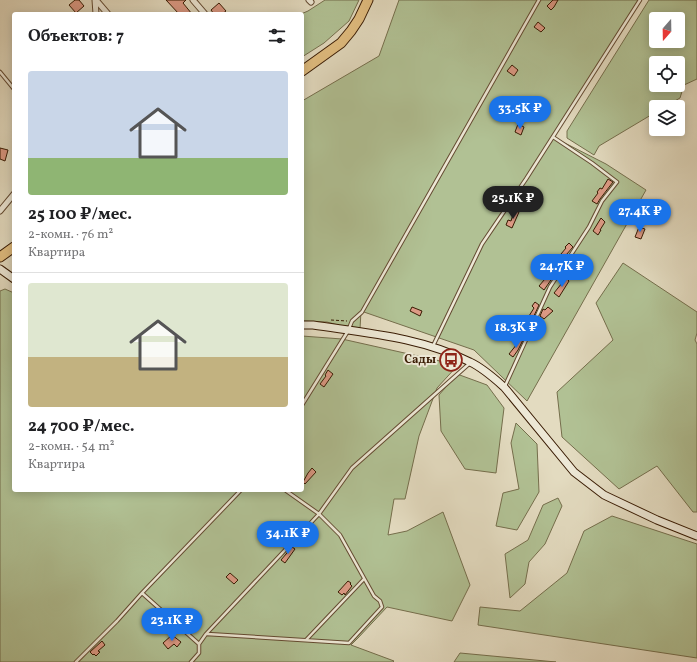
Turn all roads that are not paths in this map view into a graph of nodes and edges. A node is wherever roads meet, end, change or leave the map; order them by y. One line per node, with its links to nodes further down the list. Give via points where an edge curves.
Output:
1 (95, 0): 6 (street); 7 (street)
2 (193, 0): 8 (street)
3 (368, 0): 9 (highway, via 359,19 341,43)
4 (539, 0): 20 (lane, via 362,312 352,321)
5 (640, 0): 12 (lane)
6 (96, 12)
7 (106, 12)
8 (203, 12)
9 (304, 70)
10 (0, 72): 11 (lane)
11 (12, 87)
12 (553, 137): 21 (lane, via 482,244); 23 (lane, via 617,182 602,201 589,227 550,287)
13 (12, 196): 14 (street)
14 (0, 209)
15 (12, 248): 16 (highway)
16 (0, 257)
17 (0, 269): 18 (street)
18 (12, 278)
19 (304, 325): 20 (street)
20 (348, 330): 21 (street, via 407,339); 24 (lane)
21 (433, 347): 22 (street)
22 (470, 362): 23 (street); 27 (lane, via 352,468)
23 (504, 387): 28 (street, via 574,472 604,495)
24 (304, 402)
25 (239, 492): 30 (lane)
26 (288, 492): 27 (lane)
27 (319, 514): 29 (lane, via 340,535); 31 (lane)
28 (697, 536)
29 (364, 579): 32 (lane); 32 (lane, via 382,608 349,643)
30 (142, 593): 33 (lane); 34 (lane)
31 (206, 634): 32 (lane); 33 (lane)
32 (305, 640)
33 (199, 644): 35 (lane, via 199,653)
34 (76, 662)
35 (191, 662)

